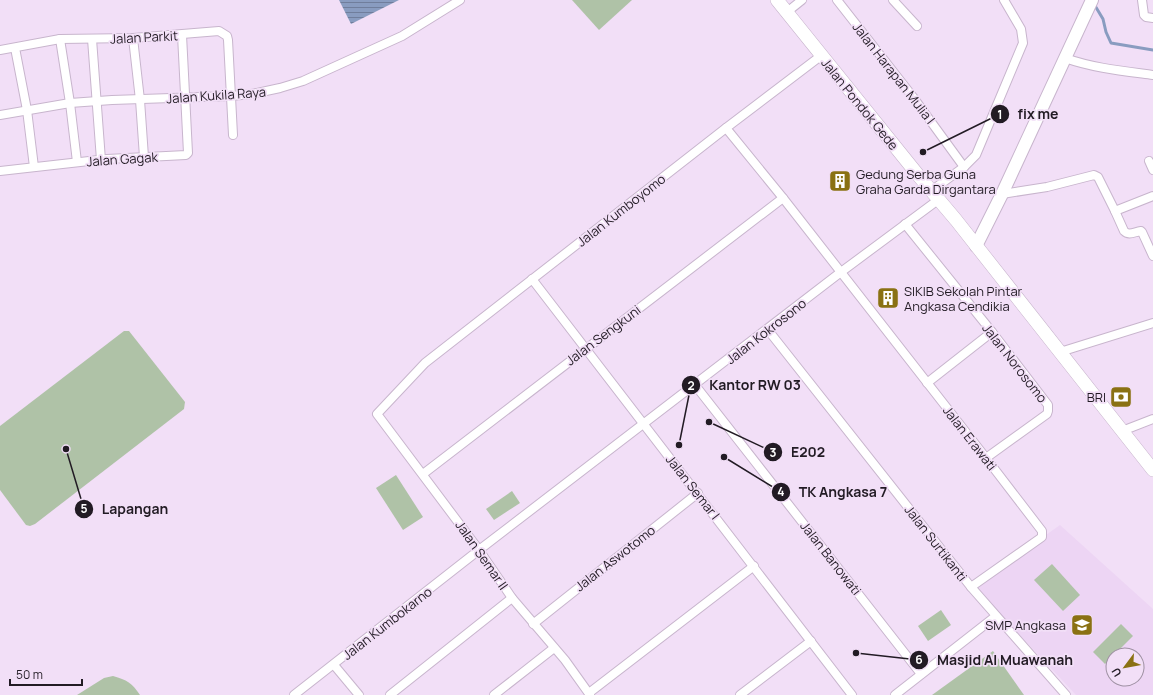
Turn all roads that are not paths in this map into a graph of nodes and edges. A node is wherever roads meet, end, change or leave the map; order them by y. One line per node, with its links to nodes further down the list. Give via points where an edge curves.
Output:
1 (460, 0): 21 (street, Jalan Kukila Raya, via 402,36 303,81 267,92)
2 (778, 0): 9 (main road, Jalan Pondok Gede)
3 (802, 0): 9 (street)
4 (837, 0): 35 (street, Jalan Harapan Mulia I)
5 (892, 0): 11 (street)
6 (1004, 0): 35 (street, via 1021,29 1022,43 976,155)
7 (1142, 0): 10 (street, via 1144,15)
8 (1089, 5): 19 (main road)
9 (787, 12): 18 (main road, Jalan Pondok Gede)
10 (1153, 18)
11 (916, 26)
12 (182, 35): 13 (street, Jalan Parkit); 21 (street, Jalan Parkit, via 219,31 226,36); 22 (street)
13 (133, 38): 15 (street, Jalan Parkit); 24 (street)
14 (60, 39): 15 (street, Jalan Parkit); 16 (street, Jalan Parkit); 25 (street)
15 (92, 39): 23 (street)
16 (15, 48): 17 (street, Jalan Parkit); 26 (street)
17 (0, 50)
18 (822, 55): 28 (street, Jalan Kumboyomo); 39 (main road, Jalan Pondok Gede)
19 (1065, 58): 20 (street, via 1080,64); 38 (main road)
20 (1153, 76)
21 (231, 96): 22 (street, Jalan Kukila Raya); 29 (street, Jalan Parkit)
22 (186, 98): 24 (street, Jalan Kukila Raya); 30 (street, Jalan Gagak, via 188,153 183,156)
23 (96, 100): 24 (street, Jalan Kukila Raya); 25 (street, Jalan Kukila Raya); 31 (street)
24 (140, 100): 30 (street)
25 (70, 103): 26 (street, Jalan Kukila Raya); 33 (street)
26 (27, 110): 27 (street, Jalan Kukila Raya); 34 (street)
27 (0, 115)
28 (726, 128): 41 (street); 47 (street, Jalan Kumboyomo)
29 (233, 135)
30 (144, 157): 31 (street, Jalan Gagak)
31 (101, 160): 33 (street, Jalan Gagak)
32 (1149, 161): 36 (street)
33 (77, 162): 34 (street, Jalan Gagak)
34 (34, 167): 37 (street, Jalan Gagak)
35 (964, 167): 39 (street)
36 (1153, 170)
37 (0, 171)
38 (1002, 194): 42 (street, via 1047,187 1094,175 1098,177); 44 (main road)
39 (934, 195): 43 (street, Jalan Kokrosono); 44 (main road, Jalan Pondok Gede)
40 (1153, 196): 42 (street)
41 (783, 198): 46 (street); 51 (street, Jalan Sengkuni)
42 (1115, 211): 45 (street, via 1126,233 1142,232)
43 (905, 224): 46 (street, Jalan Kokrosono); 50 (street, Jalan Norosomo)
44 (975, 240): 52 (main road, Jalan Pondok Gede)
45 (1153, 256)
46 (841, 272): 49 (street, Jalan Kokrosono); 53 (street, Jalan Erawati)
47 (532, 279): 51 (street, Jalan Semar I); 55 (street, Jalan Kumboyomo, via 425,363)
48 (1153, 323): 52 (street)
49 (768, 330): 54 (street, Jalan Kokrosono); 65 (street, Jalan Surtikanti)
50 (992, 332): 53 (street); 59 (street, Jalan Norosomo, via 1049,408 1047,414)
51 (585, 349): 57 (street, Jalan Semar I); 61 (street, Jalan Sengkuni)
52 (1060, 352): 58 (main road, Jalan Pondok Gede)
53 (927, 383): 59 (street, Jalan Erawati)
54 (696, 385): 57 (street, Jalan Kokrosono); 72 (street, Jalan Banowati)
55 (377, 414): 61 (street, Jalan Semar II)
56 (1153, 420): 58 (street)
57 (644, 424): 62 (street, Jalan Semar I); 63 (street, Jalan Kokrosono)
58 (1122, 431): 60 (main road, Jalan Pondok Gede)
59 (986, 458): 65 (street, Jalan Erawati, via 1038,525 1042,536)
60 (1153, 470)
61 (423, 474): 63 (street, Jalan Semar II)
62 (698, 493): 64 (street, Jalan Semar I); 68 (street, Jalan Aswotomo)
63 (480, 550): 66 (street, Jalan Semar II); 71 (street, Jalan Kumbokarno)
64 (754, 566): 69 (street, Jalan Semar I); 73 (street)
65 (971, 587): 67 (street, Jalan Surtikanti)
66 (512, 598): 68 (street, Jalan Semar II); 76 (street)
67 (996, 616): 72 (street); 81 (street, Jalan Surtikanti)
68 (533, 624): 70 (street, Jalan Semar II)
69 (812, 641): 78 (street); 79 (street, Jalan Semar I)
70 (554, 648): 73 (street, Jalan Semar II); 77 (street)
71 (334, 665): 74 (street, Jalan Kumbokarno); 75 (street)
72 (921, 674): 80 (street)
73 (589, 694)
74 (294, 695)
75 (359, 695)
76 (390, 695)
77 (494, 695)
78 (740, 695)
79 (852, 695)
80 (895, 695)
81 (1066, 695)

